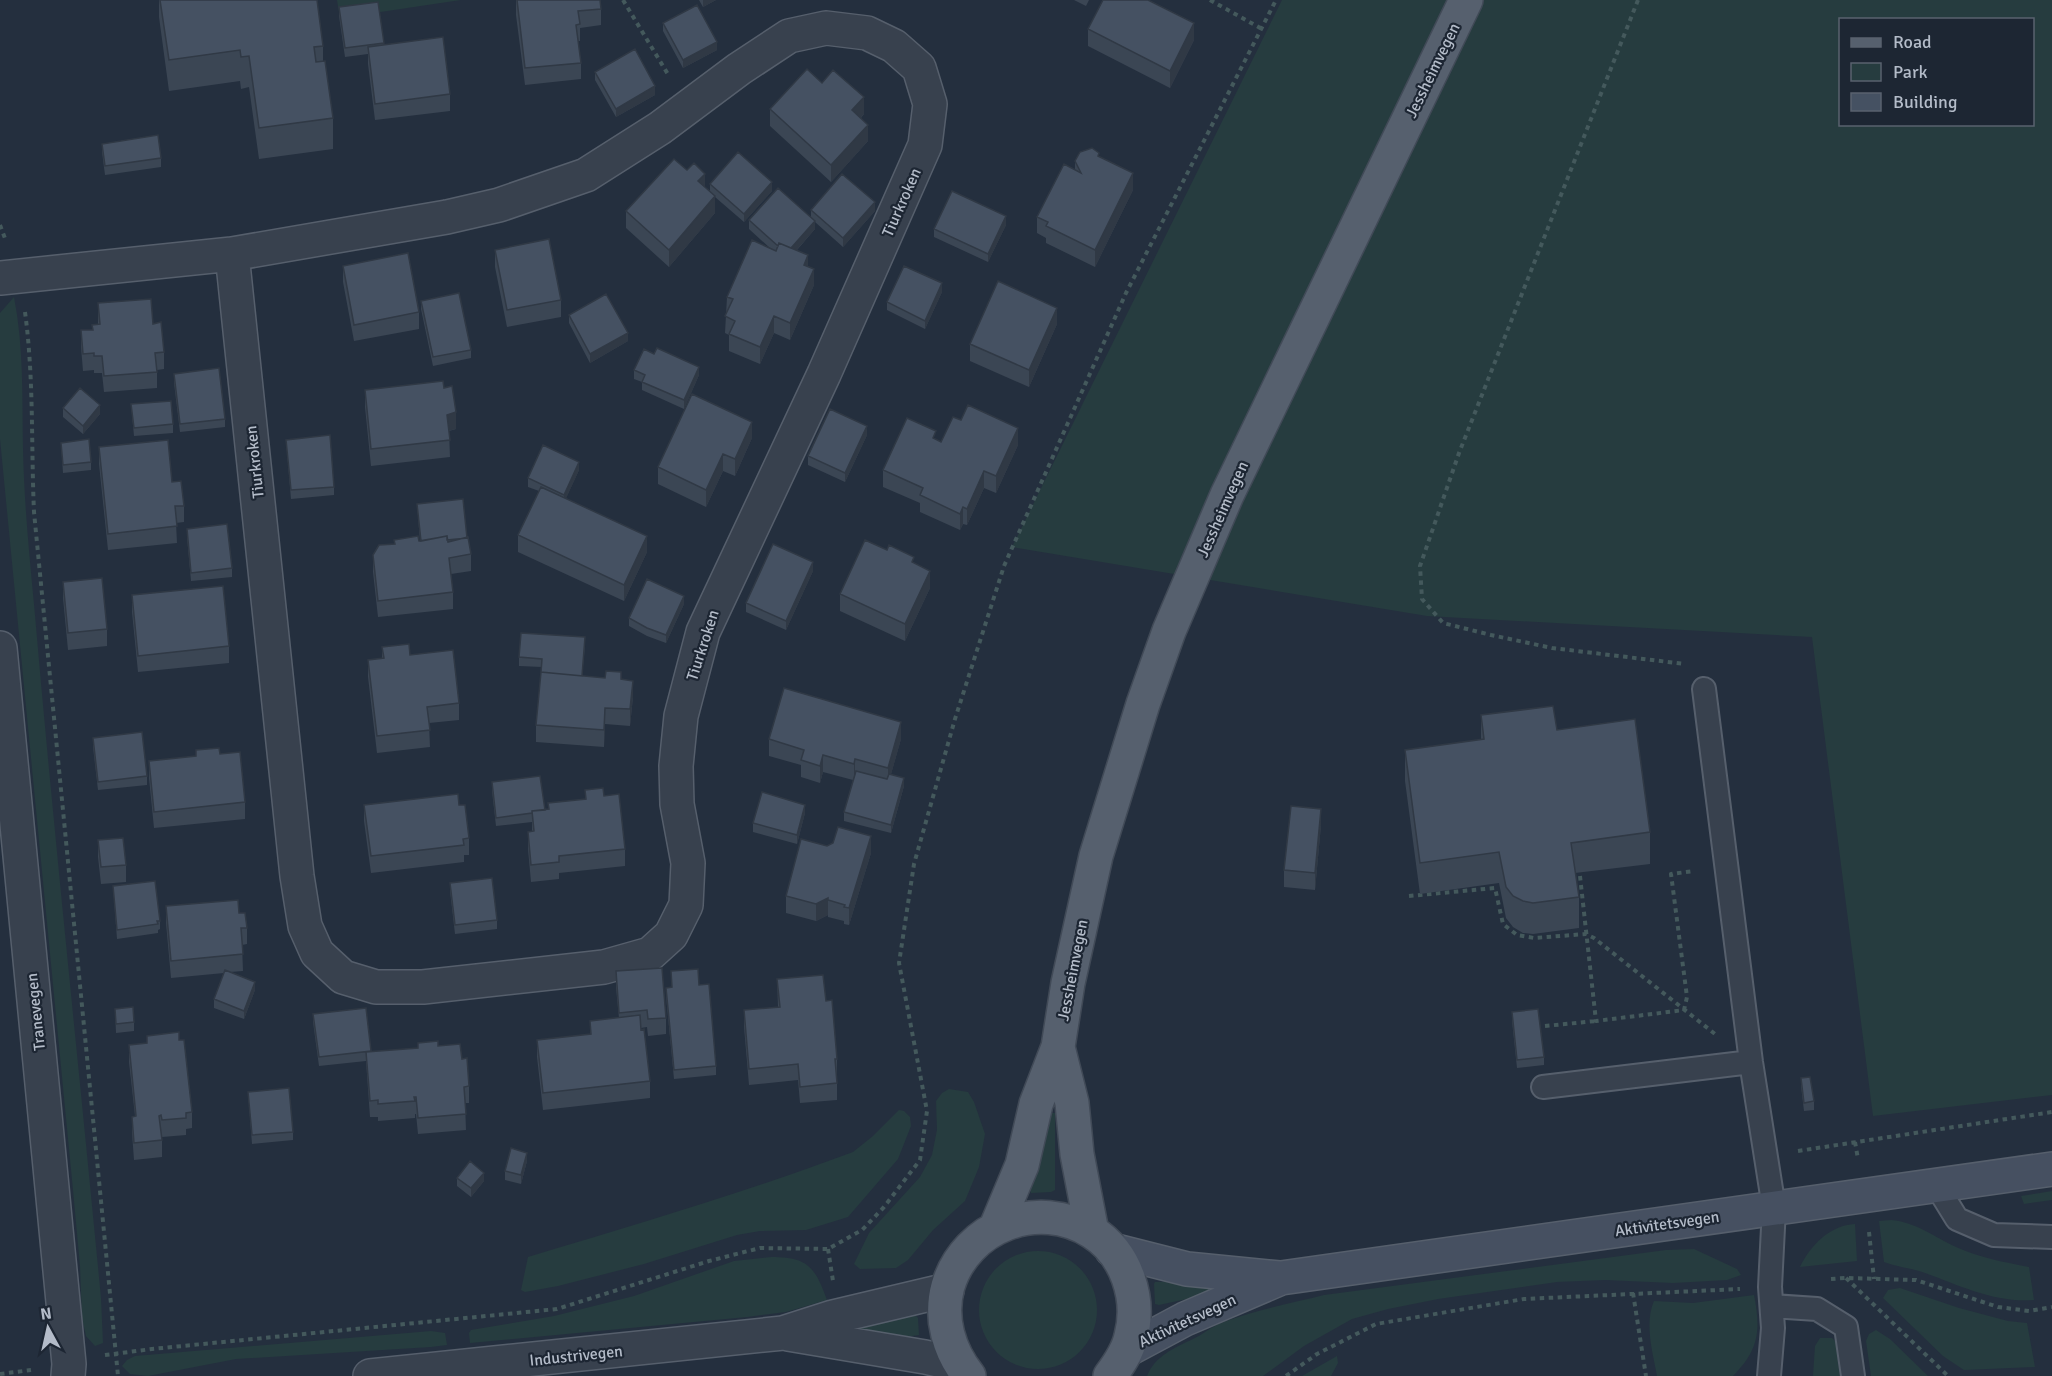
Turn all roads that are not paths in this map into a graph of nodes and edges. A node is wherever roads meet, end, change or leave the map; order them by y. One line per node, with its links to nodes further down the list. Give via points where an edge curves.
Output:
1 (1466, 0): 6 (main road, Jessheimvegen, via 1227,495 1170,631 1096,856)
2 (232, 254): 2 (street, Tiurkroken, via 447,217 499,205 586,175 660,128 789,36 826,28 867,33 894,46 919,68 930,104 925,145 824,374 703,632 681,716 676,766 677,804 688,863 686,905 670,935 650,954 604,967 423,987 376,987 343,977 317,953 304,926 297,876); 3 (street, Tiurkroken)
3 (10, 277)
4 (0, 648): 23 (street, Tranevegen)
5 (1704, 689): 7 (lane)
6 (1058, 1047): 12 (main road, Jessheimvegen, via 1036,1104 1022,1165); 14 (main road, Jessheimvegen, via 1072,1103 1077,1154)
7 (1751, 1062): 8 (lane); 11 (lane)
8 (1543, 1087)
9 (2052, 1169): 10 (street, Aktivitetsvegen)
10 (1936, 1185): 11 (street, Aktivitetsvegen); 13 (lane, via 1957,1219 1994,1235)
11 (1774, 1208): 15 (street, Aktivitetsvegen); 17 (lane)
12 (996, 1227): 14 (main road, via 1034,1217 1054,1218 1074,1223); 16 (main road, via 965,1253)
13 (2052, 1237)
14 (1102, 1241): 15 (street, Aktivitetsvegen, via 1187,1269); 19 (main road, Jessheimvegen, via 1126,1272 1134,1298 1134,1324)
15 (1281, 1278): 19 (street, Aktivitetsvegen, via 1185,1319)
16 (947, 1290): 18 (street, Industrivegen); 20 (main road, via 945,1320 950,1343)
17 (1772, 1306): 22 (lane); 25 (lane, via 1817,1309 1846,1328)
18 (783, 1333): 20 (street, Industrivegen); 21 (street, Industrivegen)
19 (1118, 1363)
20 (965, 1370)
21 (466, 1371): 24 (street, Industrivegen)
22 (1767, 1375)
23 (68, 1376)
24 (370, 1376)
25 (1853, 1376)

